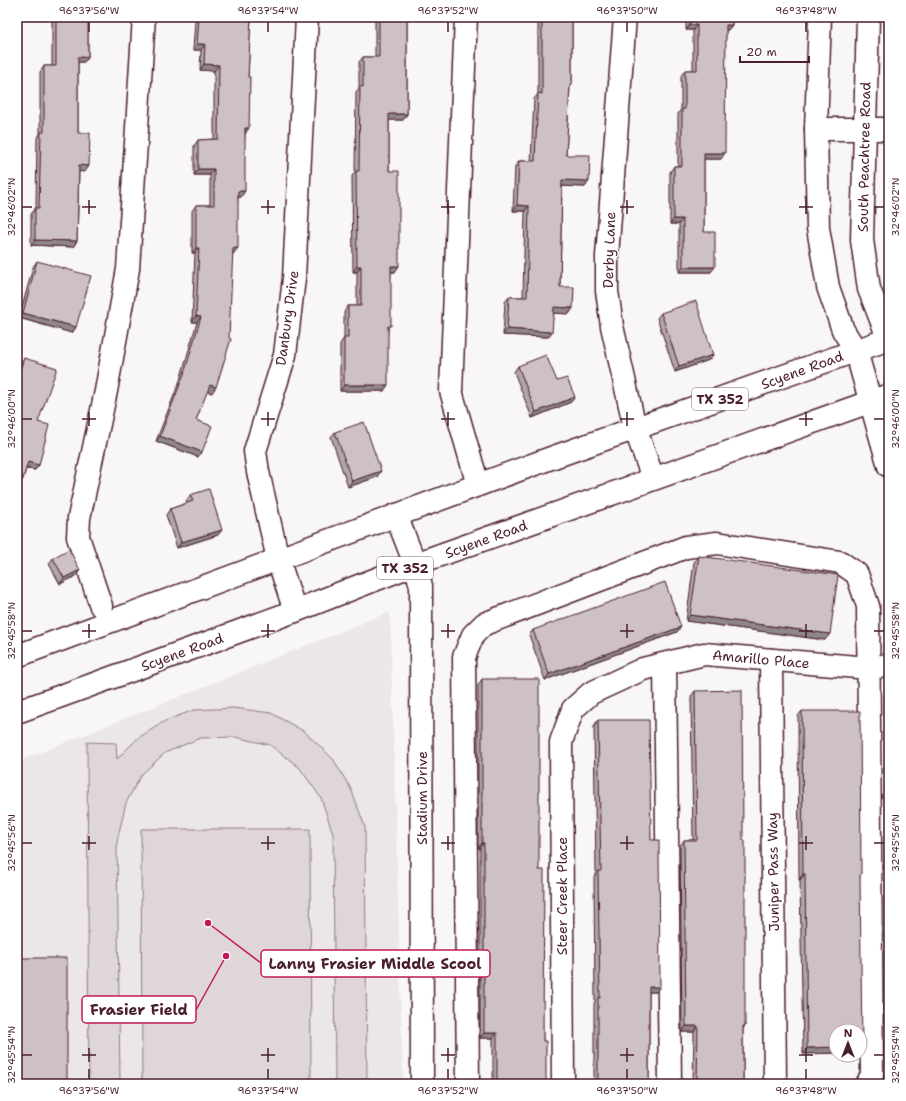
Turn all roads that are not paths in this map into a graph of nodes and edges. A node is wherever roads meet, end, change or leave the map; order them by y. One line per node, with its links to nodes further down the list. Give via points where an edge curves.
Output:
1 (144, 17): 20 (street, via 128,269 79,518 78,537)
2 (307, 17): 18 (street, Danbury Drive, via 294,278 285,355 255,451)
3 (466, 17): 16 (street, via 451,391)
4 (625, 17): 13 (street, Derby Lane, via 607,256 607,291 612,326)
5 (820, 17): 8 (street)
6 (868, 17): 7 (street, South Peachtree Road)
7 (865, 128): 8 (street); 9 (street); 10 (street, South Peachtree Road, via 862,240 869,288)
8 (816, 129): 11 (street, via 818,228 828,287 843,330)
9 (889, 129)
10 (889, 340): 11 (street, Scyene Road / TX 352)
11 (856, 351): 12 (street); 13 (street, Scyene Road / TX 352)
12 (880, 399): 14 (street); 15 (street, Scyene Road / TX 352)
13 (635, 428): 15 (street, Derby Lane); 16 (street, Scyene Road / TX 352)
14 (889, 466)
15 (653, 478): 19 (street, Scyene Road / TX 352)
16 (478, 485): 17 (street, Scyene Road / TX 352)
17 (396, 515): 18 (street, Scyene Road / TX 352); 19 (street, Stadium Drive)
18 (278, 559): 21 (street, Danbury Drive); 22 (street, Scyene Road / TX 352)
19 (415, 564): 21 (street, Scyene Road / TX 352); 28 (street, Stadium Drive, via 422,586)
20 (101, 606)
21 (295, 611): 27 (street, Scyene Road / TX 352)
22 (17, 656)
23 (771, 660): 24 (street, Amarillo Place, via 704,654); 25 (street, Amarillo Place); 32 (street, Juniper Pass Way)
24 (665, 664): 26 (street, Amarillo Place, via 644,669 591,693); 31 (street)
25 (879, 667): 29 (street, via 868,606 857,574 840,562 717,543 678,550 484,624 473,635 464,658); 33 (street, via 872,1074)
26 (573, 709): 30 (street, Steer Creek Place, via 561,742)
27 (17, 712)
28 (422, 1084)
29 (468, 1084)
30 (563, 1084)
31 (670, 1084)
32 (775, 1084)
33 (867, 1084)

